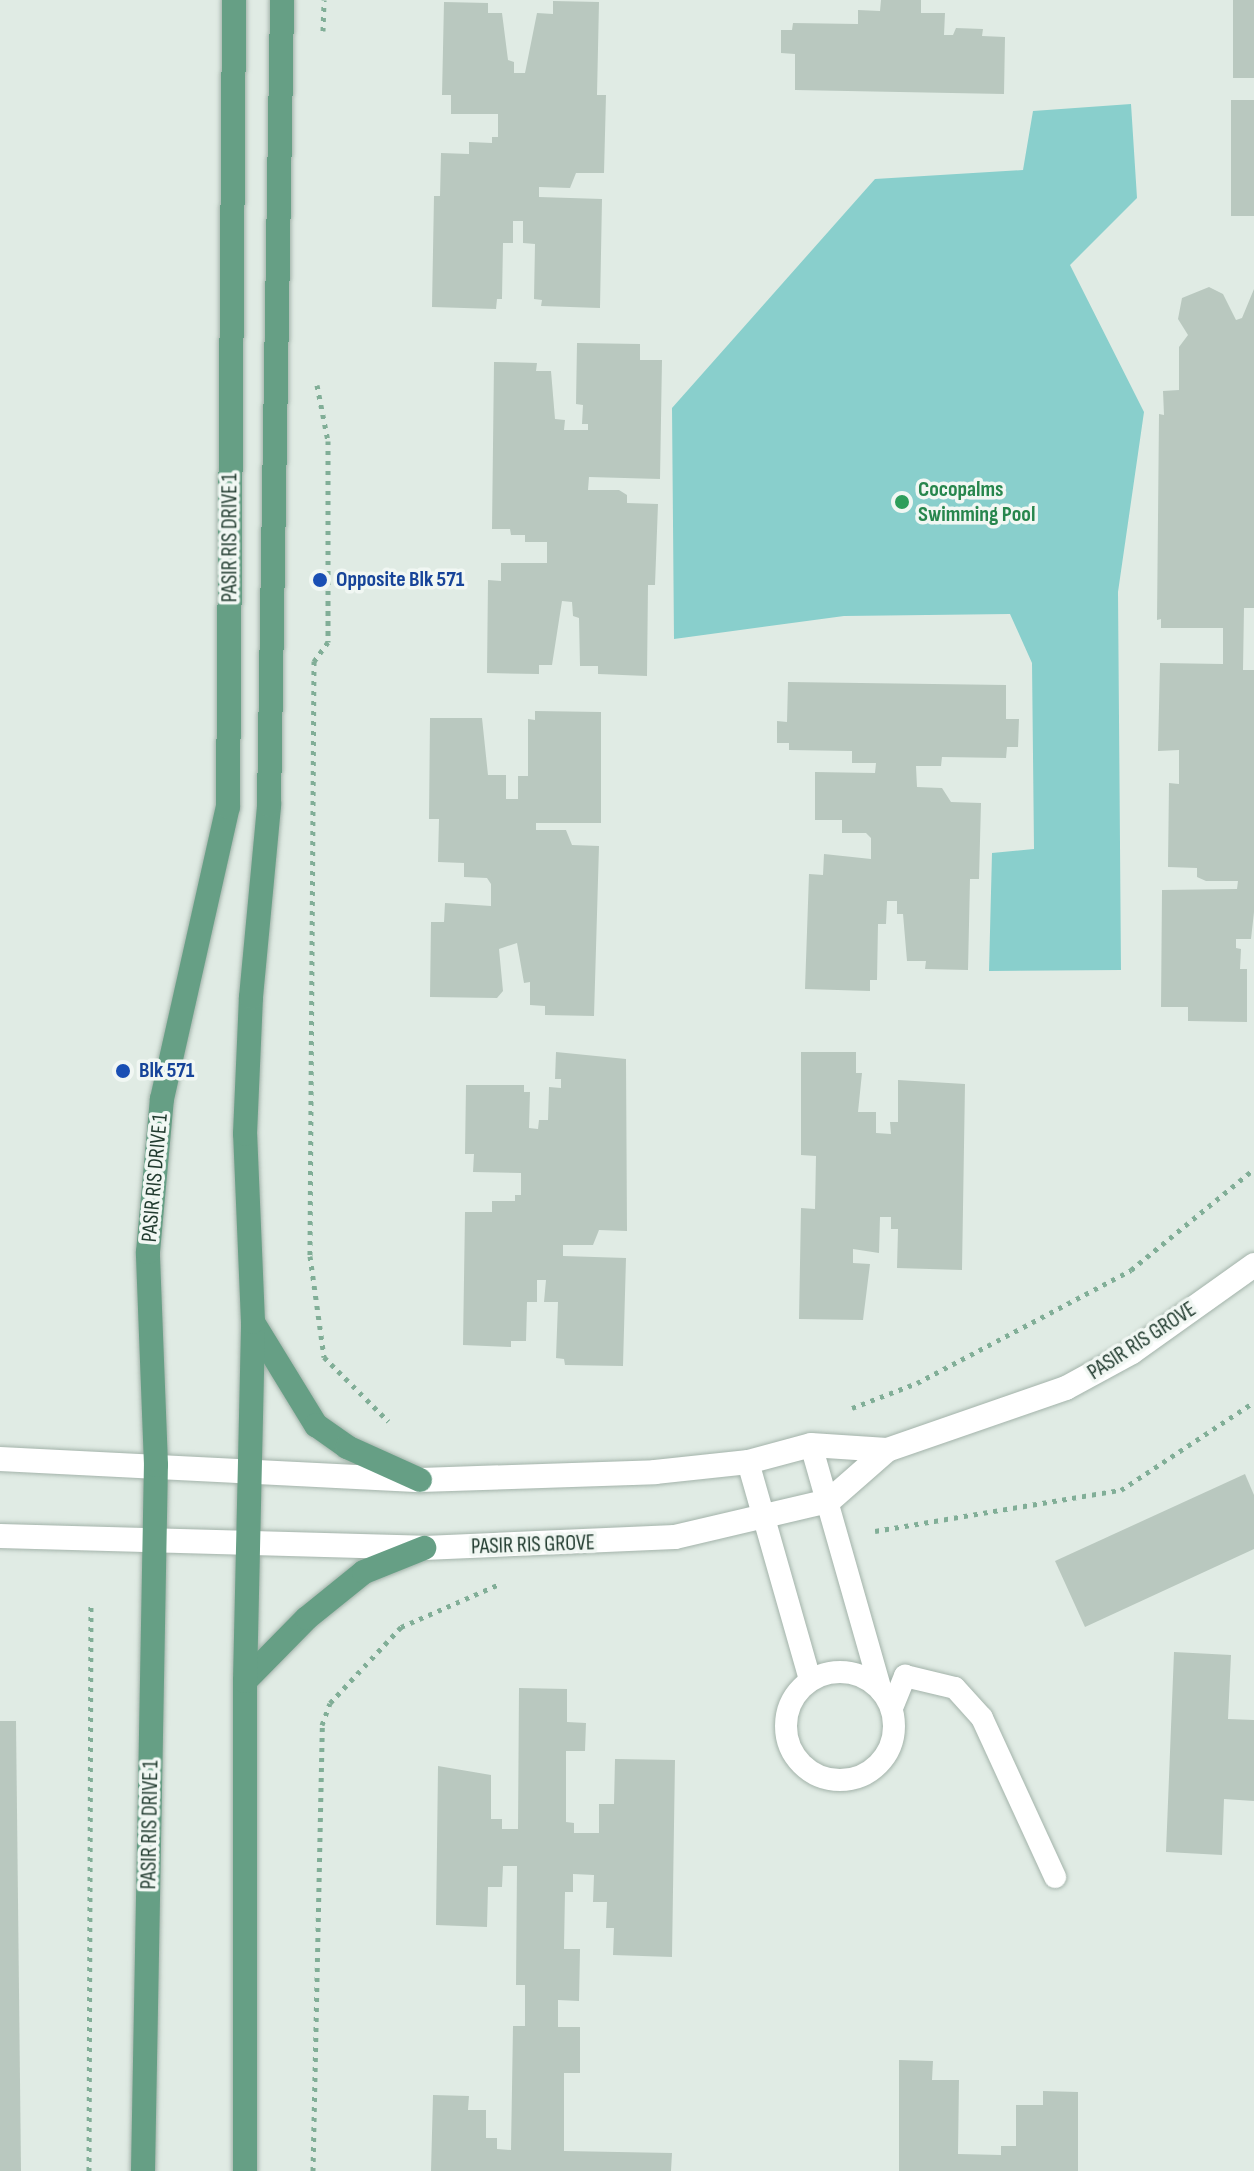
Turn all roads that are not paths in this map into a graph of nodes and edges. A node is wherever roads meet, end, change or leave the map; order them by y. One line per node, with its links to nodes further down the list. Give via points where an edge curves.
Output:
1 (234, 0): 9 (main road, PASIR RIS DRIVE 1, via 228,807 162,1099 148,1252)
2 (282, 0): 4 (main road, PASIR RIS DRIVE 1, via 269,805 245,1134)
3 (1254, 1265): 6 (street, PASIR RIS GROVE, via 1132,1352 1066,1388)
4 (253, 1322): 10 (main road, PASIR RIS DRIVE 1); 11 (main road, via 316,1425 347,1447)
5 (811, 1445): 6 (street, PASIR RIS GROVE); 8 (street, PASIR RIS GROVE); 12 (lane)
6 (887, 1450): 12 (street, PASIR RIS GROVE)
7 (0, 1459): 9 (street, PASIR RIS GROVE)
8 (748, 1462): 11 (street, PASIR RIS GROVE, via 655,1472); 13 (lane)
9 (156, 1465): 10 (street, PASIR RIS GROVE); 15 (main road, PASIR RIS DRIVE 1)
10 (249, 1470): 11 (street, PASIR RIS GROVE); 16 (main road, PASIR RIS DRIVE 1)
11 (420, 1480)
12 (829, 1501): 13 (street, PASIR RIS GROVE); 20 (lane)
13 (763, 1519): 17 (street, PASIR RIS GROVE, via 675,1537); 18 (lane)
14 (0, 1536): 15 (street, PASIR RIS GROVE)
15 (155, 1544): 16 (street, PASIR RIS GROVE); 22 (main road, PASIR RIS DRIVE 1)
16 (249, 1546): 17 (street, PASIR RIS GROVE); 19 (main road, PASIR RIS DRIVE 1)
17 (424, 1548): 19 (main road, via 364,1572 307,1618)
18 (810, 1680): 20 (lane, via 835,1672 860,1675); 20 (lane, via 794,1698 786,1721 789,1746 803,1765 824,1778 847,1781 870,1772 887,1755 895,1732)
19 (245, 1681): 23 (main road, PASIR RIS DRIVE 1)
20 (886, 1699): 21 (lane, via 905,1676 955,1688 982,1718)
21 (1055, 1877)
22 (143, 2171)
23 (245, 2171)

